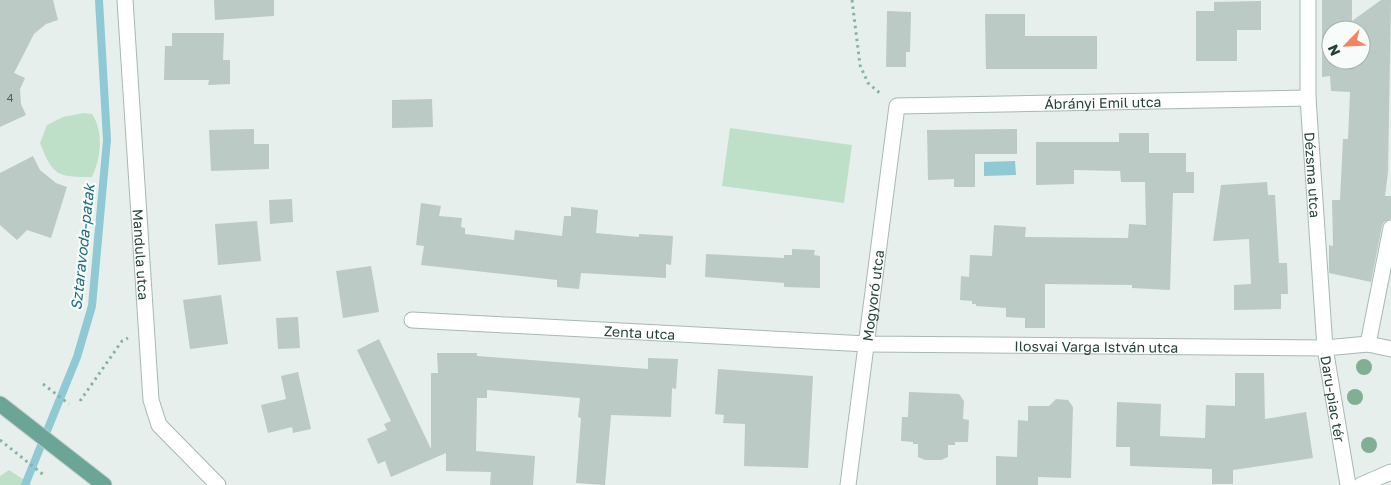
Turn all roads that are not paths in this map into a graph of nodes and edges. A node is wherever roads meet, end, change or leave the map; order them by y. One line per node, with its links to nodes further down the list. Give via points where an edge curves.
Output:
1 (125, 0): 14 (street, Mandula utca, via 151,400 159,425)
2 (1308, 0): 3 (street, Dézsma utca)
3 (1308, 98): 4 (street, Ábrányi Emil utca); 9 (street, Dézsma utca)
4 (897, 106): 7 (street, Mogyoró utca)
5 (1391, 228): 8 (street)
6 (412, 320): 7 (street, Zenta utca)
7 (867, 344): 9 (street, Ilosvai Varga István utca); 15 (street, Mogyoró utca)
8 (1368, 344): 9 (street, Daru-piac tér); 10 (street, Daru-piac tér)
9 (1325, 348): 16 (street, Daru-piac tér)
10 (1391, 349)
11 (0, 404): 13 (main road)
12 (1391, 472): 17 (street)
13 (104, 485)
14 (218, 485)
15 (848, 485)
16 (1348, 485)
17 (1361, 485)

